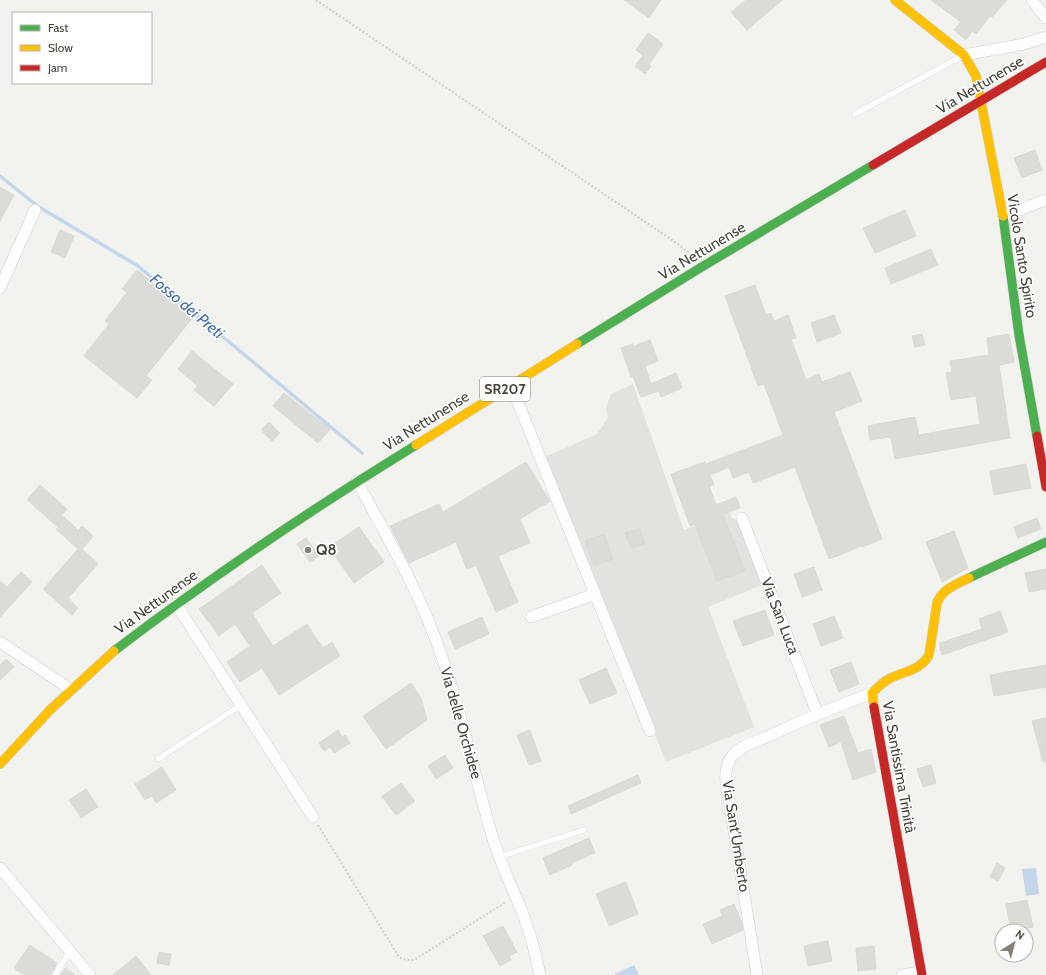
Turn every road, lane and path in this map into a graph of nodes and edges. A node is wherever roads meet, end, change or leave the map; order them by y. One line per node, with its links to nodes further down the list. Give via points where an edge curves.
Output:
1 (316, 0): 13 (path, via 678,244 692,255)
2 (895, 0): 6 (main road)
3 (1032, 0): 4 (street)
4 (1046, 18)
5 (1046, 37): 6 (street, via 1024,44)
6 (964, 55): 8 (main road, Vicolo Santo Spirito, via 976,76); 9 (lane)
7 (1046, 62): 8 (main road, Via Nettunense / SR207)
8 (980, 101): 12 (main road, Vicolo Santo Spirito); 13 (main road, Via Nettunense / SR207)
9 (855, 114)
10 (1046, 200): 12 (street)
11 (35, 210): 14 (street)
12 (1002, 216): 17 (main road, Vicolo Santo Spirito, via 1019,335)
13 (700, 268): 15 (main road, Via Nettunense / SR207)
14 (0, 288)
15 (511, 385): 16 (main road, Via Nettunense / SR207); 20 (street)
16 (357, 481): 21 (main road, Via Nettunense / SR207); 33 (street, Via delle Orchidee, via 412,586 437,642)
17 (1046, 487)
18 (742, 518): 27 (street, Via San Luca)
19 (1046, 542): 25 (main road, Via Santissima Trinità, via 946,589 937,603 929,655 925,663 919,668 888,680)
20 (595, 594): 22 (street); 28 (street)
21 (176, 604): 24 (main road, Via Nettunense / SR207, via 106,656); 26 (street)
22 (531, 617)
23 (0, 642): 24 (street)
24 (70, 689): 30 (main road, Via Nettunense / SR207)
25 (872, 693): 27 (street, Via Sant'Umberto); 37 (main road, Via Santissima Trinità)
26 (242, 706): 29 (lane); 31 (street)
27 (818, 713): 41 (street, Via Sant'Umberto, via 743,748 732,756 727,766 726,781)
28 (650, 731)
29 (158, 759)
30 (0, 764)
31 (313, 817): 35 (path, via 402,959 414,960)
32 (584, 830): 33 (lane)
33 (499, 857): 35 (street, Via delle Orchidee)
34 (0, 868): 36 (street)
35 (516, 896): 40 (street, Via delle Orchidee, via 532,939)
36 (70, 951): 38 (lane); 39 (street)
37 (922, 973): 42 (street)
38 (55, 975)
39 (90, 975)
40 (540, 975)
41 (757, 975)
42 (902, 975)

